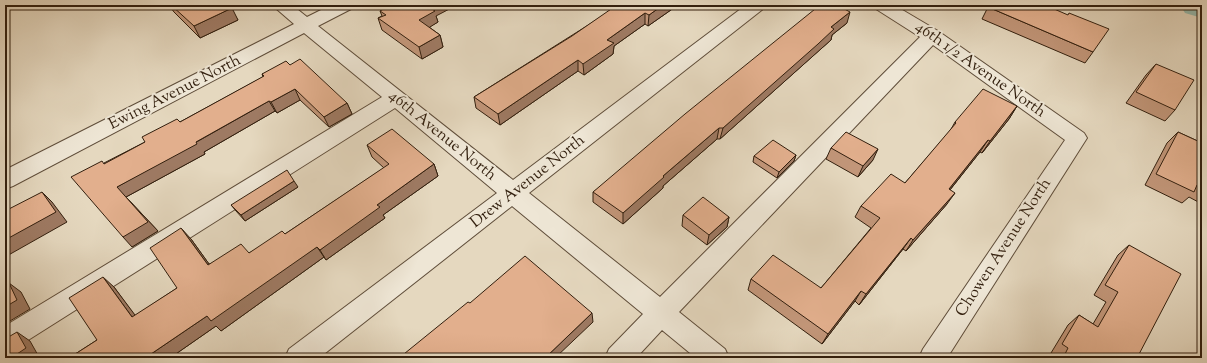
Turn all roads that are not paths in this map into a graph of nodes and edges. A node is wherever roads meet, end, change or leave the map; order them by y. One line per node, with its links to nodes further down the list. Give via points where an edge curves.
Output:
1 (281, 5): 5 (street, 46th Avenue North)
2 (345, 5): 5 (street, Ewing Avenue North)
3 (757, 5): 10 (street, Drew Avenue North)
4 (882, 5): 6 (street, 46th 1/2 Avenue North)
5 (306, 26): 7 (street, 46th Avenue North); 9 (street, Ewing Avenue North)
6 (932, 35): 8 (street, 46th 1/2 Avenue North); 11 (street)
7 (396, 98): 10 (street, 46th Avenue North); 12 (street)
8 (1077, 138): 16 (street, Chowen Avenue North)
9 (5, 180)
10 (513, 194): 11 (street, 46th Avenue North); 13 (street, Drew Avenue North)
11 (662, 314): 14 (street); 15 (street, 46th Avenue North)
12 (5, 340)
13 (298, 358)
14 (618, 358)
15 (716, 358)
16 (932, 358)

